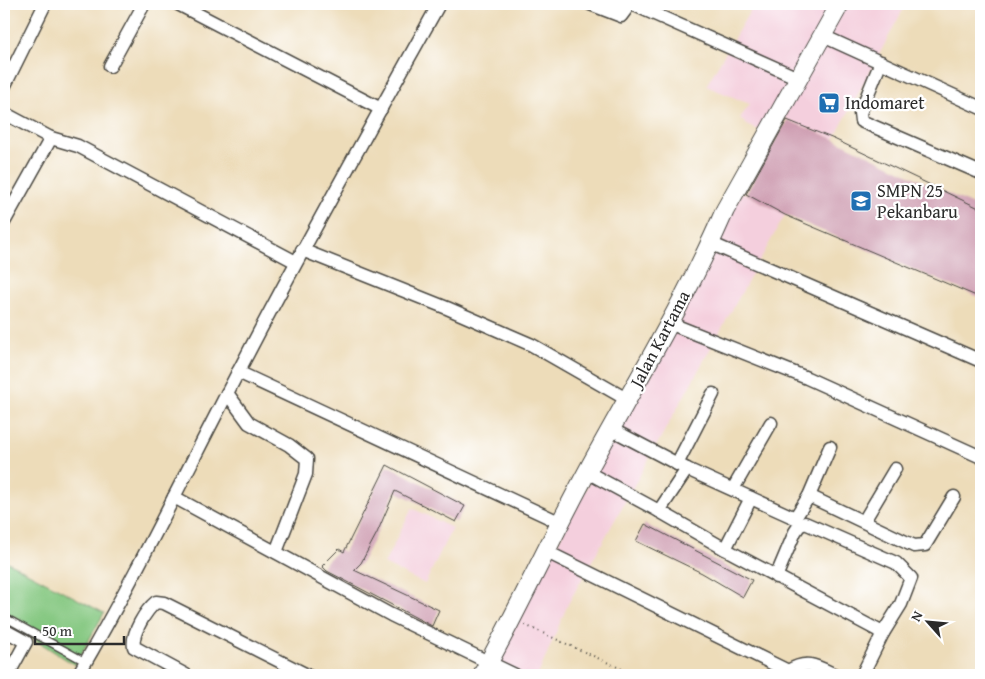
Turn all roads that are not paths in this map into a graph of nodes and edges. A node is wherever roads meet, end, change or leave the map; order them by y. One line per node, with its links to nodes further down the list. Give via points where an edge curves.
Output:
1 (45, 4): 12 (street)
2 (144, 4): 10 (street)
3 (178, 4): 13 (street)
4 (439, 4): 13 (street)
5 (590, 4): 6 (street, via 621,16)
6 (631, 4): 11 (street)
7 (840, 4): 8 (main road, Jalan Kartama)
8 (822, 36): 9 (street); 11 (main road, Jalan Kartama)
9 (881, 62): 14 (street); 17 (street, via 860,113 861,121)
10 (110, 66)
11 (798, 78): 19 (main road, Jalan Kartama)
12 (4, 87)
13 (381, 108): 20 (street)
14 (981, 108)
15 (4, 113): 16 (street)
16 (51, 138): 18 (street); 21 (street, via 78,146)
17 (981, 173)
18 (4, 222)
19 (710, 243): 22 (main road, Jalan Kartama); 23 (street)
20 (302, 250): 21 (street); 27 (street, via 532,345)
21 (296, 262): 24 (street)
22 (669, 323): 27 (main road, Jalan Kartama); 31 (street, via 807,378)
23 (981, 361)
24 (238, 372): 25 (street); 42 (street)
25 (227, 393): 37 (street); 44 (street, via 249,424 307,459 306,474)
26 (713, 394): 32 (street)
27 (628, 400): 29 (main road, Jalan Kartama)
28 (771, 424): 35 (street)
29 (611, 429): 32 (street); 34 (main road, Jalan Kartama)
30 (830, 447): 36 (street)
31 (981, 457)
32 (682, 466): 35 (street); 40 (street)
33 (895, 469): 41 (street)
34 (586, 472): 40 (street); 42 (main road, Jalan Kartama)
35 (733, 490): 39 (street)
36 (809, 496): 39 (street, via 795,518); 41 (street)
37 (174, 497): 44 (street); 50 (street, via 124,597)
38 (954, 497): 41 (street, via 925,545 914,546)
39 (750, 498): 43 (street)
40 (659, 511): 43 (street)
41 (864, 521)
42 (561, 523): 45 (main road, Jalan Kartama)
43 (725, 549): 46 (street)
44 (276, 552): 51 (street)
45 (547, 552): 51 (main road, Jalan Kartama); 52 (street)
46 (776, 577): 49 (street); 49 (street, via 798,526 805,524 896,563 911,578 911,584)
47 (4, 617): 50 (lane)
48 (4, 630): 53 (street, via 26,642)
49 (883, 633): 59 (street)
50 (86, 662): 54 (street)
51 (485, 670): 57 (street)
52 (789, 673): 58 (street, via 799,664 817,666)
53 (8, 675)
54 (78, 675)
55 (186, 675): 56 (street, via 134,647 133,640 150,606 156,602 164,603)
56 (307, 675)
57 (515, 675)
58 (835, 675)
59 (862, 675)

